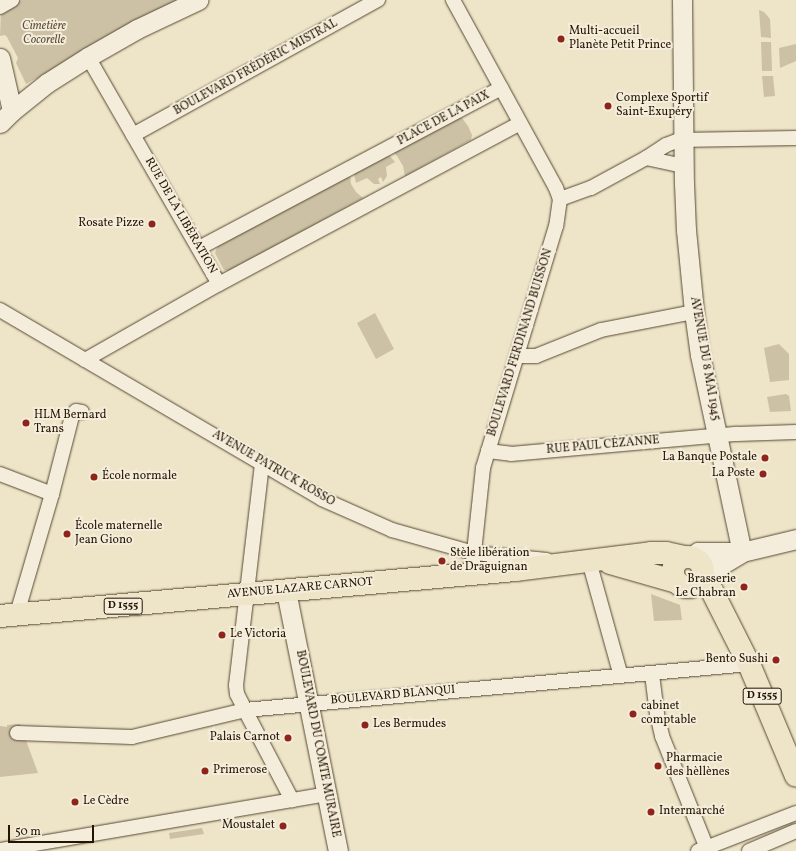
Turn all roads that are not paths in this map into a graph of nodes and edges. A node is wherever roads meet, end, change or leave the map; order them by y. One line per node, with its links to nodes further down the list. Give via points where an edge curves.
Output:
1 (12, 0): 6 (street)
2 (198, 0): 7 (street)
3 (378, 0): 12 (street, BOULEVARD FRÉDÉRIC MISTRAL)
4 (453, 0): 9 (street)
5 (682, 0): 14 (street, AVENUE DU 8 MAI 1945)
6 (0, 7)
7 (88, 56): 10 (street, via 47,83); 12 (street, RUE DE LA LIBÉRATION)
8 (0, 58): 10 (street)
9 (501, 88): 11 (street, PLACE DE LA PAIX); 18 (street, PLACE DE LA PAIX)
10 (6, 117)
11 (520, 123): 17 (street, BOULEVARD FERDINAND BUISSON); 19 (street)
12 (133, 135): 18 (street, RUE DE LA LIBÉRATION)
13 (796, 138): 14 (street)
14 (684, 139): 15 (street, via 666,145); 16 (street, AVENUE DU 8 MAI 1945)
15 (646, 158): 16 (street); 17 (street, via 591,188)
16 (684, 166): 21 (street, AVENUE DU 8 MAI 1945, via 686,230)
17 (560, 199): 22 (street, BOULEVARD FERDINAND BUISSON, via 559,216)
18 (199, 248): 19 (street, RUE DE LA LIBÉRATION)
19 (219, 284): 23 (street, RUE DE LA LIBÉRATION)
20 (0, 310): 23 (street, AVENUE PATRICK ROSSO)
21 (694, 312): 22 (street, via 601,330 536,356); 26 (street, AVENUE DU 8 MAI 1945, via 700,355)
22 (517, 356): 27 (street, BOULEVARD FERDINAND BUISSON)
23 (85, 360): 28 (street, AVENUE PATRICK ROSSO)
24 (82, 412): 30 (street, via 76,411 72,416)
25 (796, 432): 26 (street, RUE PAUL CÉZANNE)
26 (718, 437): 27 (street, RUE PAUL CÉZANNE, via 511,454); 32 (street, AVENUE DU 8 MAI 1945)
27 (488, 451): 35 (street, BOULEVARD FERDINAND BUISSON, via 483,468)
28 (262, 464): 35 (street, AVENUE PATRICK ROSSO, via 322,499); 38 (street)
29 (0, 474): 30 (street)
30 (52, 494): 39 (street)
31 (796, 539): 32 (street)
32 (742, 552): 33 (street, via 698,552); 36 (street)
33 (689, 557): 34 (main road, AVENUE LAZARE CARNOT / D 1555, via 666,552); 36 (main road, via 680,559 674,567 674,578)
34 (586, 562): 35 (main road, AVENUE LAZARE CARNOT / D 1555, via 515,570); 36 (main road, AVENUE LAZARE CARNOT / D 1555); 42 (street)
35 (473, 563): 37 (main road, AVENUE LAZARE CARNOT / D 1555)
36 (692, 580): 40 (main road, D 1555, via 708,583)
37 (286, 591): 38 (main road, AVENUE LAZARE CARNOT / D 1555); 43 (street, BOULEVARD DU COMTE MURAIRE)
38 (246, 594): 39 (main road, AVENUE LAZARE CARNOT / D 1555); 44 (street, via 236,685 237,694)
39 (8, 615)
40 (749, 664): 41 (street, BOULEVARD BLANQUI); 46 (main road, D 1555)
41 (652, 674): 42 (street, BOULEVARD BLANQUI); 52 (street, via 662,736)
42 (621, 676): 43 (street, BOULEVARD BLANQUI)
43 (309, 705): 44 (street, BOULEVARD BLANQUI); 47 (street, BOULEVARD DU COMTE MURAIRE)
44 (245, 710): 45 (street, BOULEVARD BLANQUI, via 132,737); 48 (street)
45 (17, 733)
46 (796, 776)
47 (327, 794): 48 (street); 53 (street, BOULEVARD DU COMTE MURAIRE)
48 (292, 800): 51 (street)
49 (796, 813): 52 (street)
50 (796, 831): 54 (street)
51 (0, 850)
52 (704, 850)
53 (338, 851)
54 (749, 851)

